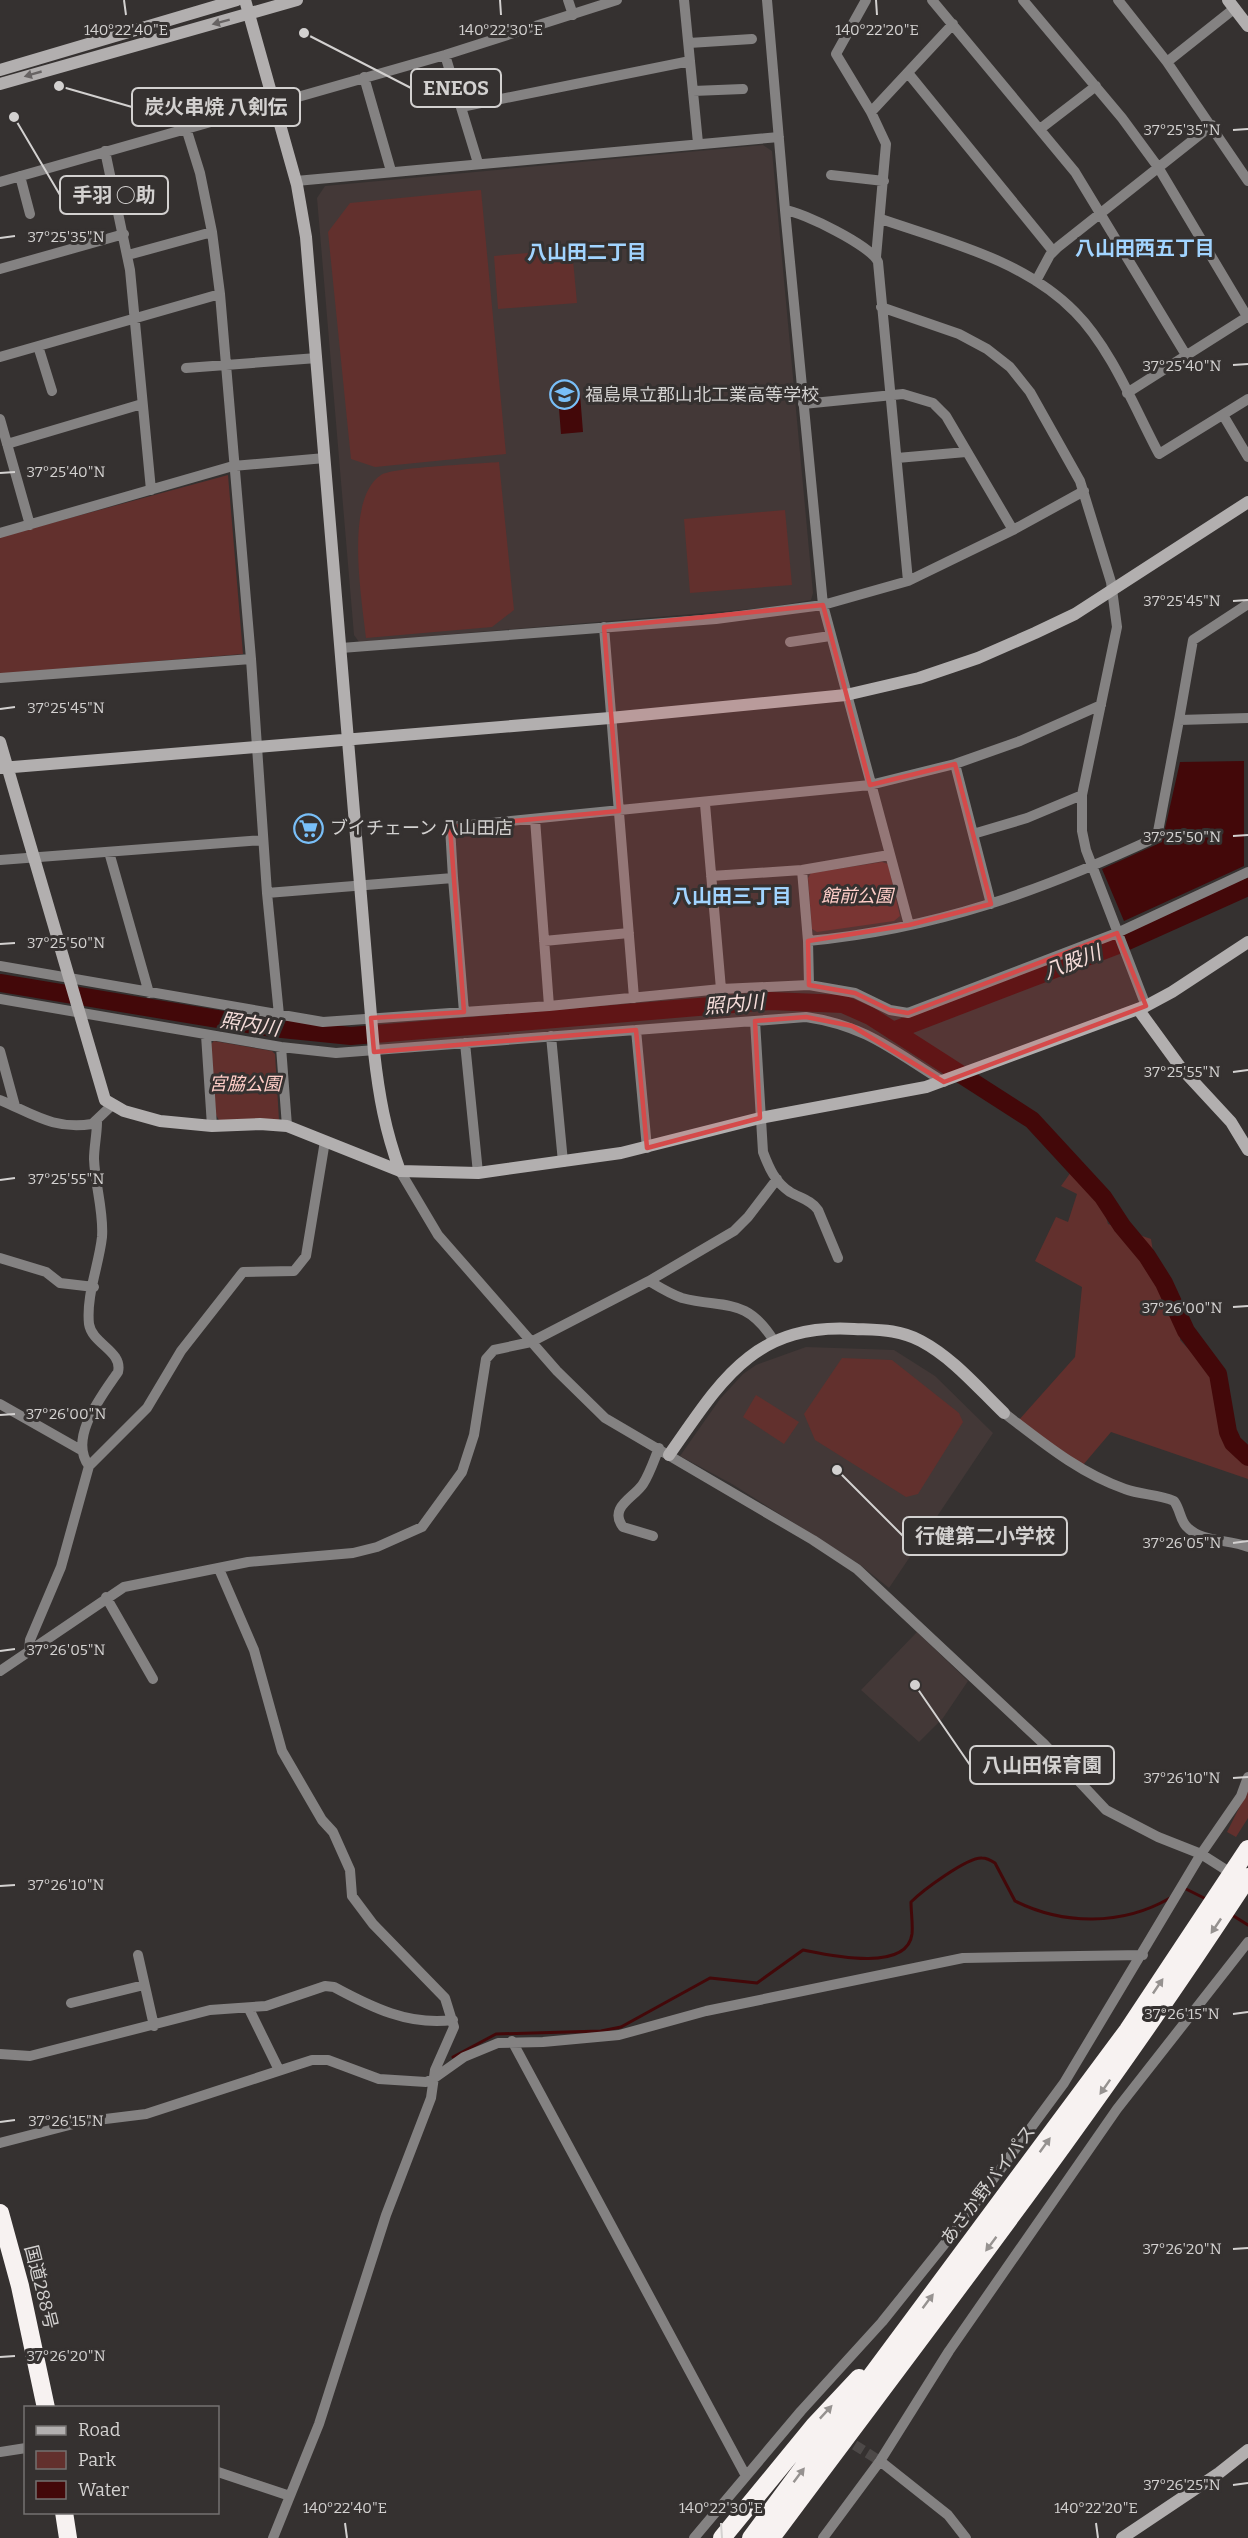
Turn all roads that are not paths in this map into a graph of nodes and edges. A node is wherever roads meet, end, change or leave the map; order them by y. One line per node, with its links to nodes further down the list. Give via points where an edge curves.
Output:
1 (237, 0): 22 (street)
2 (245, 0): 13 (street)
3 (297, 0): 13 (street)
4 (568, 0): 14 (street)
5 (617, 0): 14 (street)
6 (684, 0): 18 (street)
7 (767, 0): 35 (street)
8 (866, 0): 31 (street, via 836,54)
9 (932, 0): 15 (street)
10 (1023, 0): 26 (street)
11 (1118, 0): 21 (street)
12 (1235, 3): 16 (street); 21 (street)
13 (249, 14): 25 (street, one-way to 25); 29 (street)
14 (573, 15): 19 (street)
15 (953, 24): 23 (street); 34 (street)
16 (1248, 26)
17 (752, 39): 18 (street)
18 (688, 44): 20 (street)
19 (446, 55): 24 (street); 30 (street)
20 (690, 61): 28 (street); 30 (street)
21 (1167, 62): 32 (street)
22 (0, 70)
23 (908, 73): 31 (street); 53 (street)
24 (364, 77): 29 (street); 40 (street)
25 (0, 84)
26 (1096, 86): 34 (street); 39 (street)
27 (743, 88): 28 (street)
28 (693, 91): 36 (street)
29 (275, 103): 33 (street); 43 (street)
30 (461, 107): 38 (street)
31 (871, 112): 44 (street, via 886,144)
32 (1212, 125): 39 (street); 45 (street)
33 (186, 128): 37 (street); 51 (street)
34 (1040, 129): 48 (street)
35 (779, 137): 36 (street); 47 (street)
36 (698, 144): 38 (street)
37 (105, 151): 42 (street); 52 (street)
38 (478, 163): 40 (street)
39 (1158, 167): 48 (street); 60 (street)
40 (391, 171): 43 (street)
41 (831, 175): 44 (street)
42 (20, 176): 46 (street); 49 (street)
43 (296, 181): 65 (street, via 306,237)
44 (884, 181): 50 (street)
45 (1248, 181)
46 (0, 182)
47 (785, 210): 55 (street, via 843,235); 73 (street)
48 (1101, 212): 53 (street); 63 (street)
49 (30, 214)
50 (881, 219): 55 (street); 57 (street, via 991,258)
51 (212, 232): 54 (street); 58 (street)
52 (124, 234): 54 (street); 56 (street)
53 (1053, 251): 57 (street)
54 (128, 255): 61 (street)
55 (876, 257): 59 (street)
56 (0, 269)
57 (1036, 281): 69 (street, via 1076,312)
58 (220, 294): 61 (street); 66 (street)
59 (881, 308): 70 (street); 83 (street, via 958,334 1010,367 1030,392)
60 (1248, 317): 63 (street)
61 (136, 318): 62 (street); 72 (street)
62 (38, 346): 64 (street); 68 (street)
63 (1186, 355): 69 (street)
64 (0, 357)
65 (317, 358): 66 (street); 79 (street)
66 (226, 364): 67 (street); 81 (street)
67 (186, 368)
68 (52, 392)
69 (1127, 393): 74 (street, via 1159,454)
70 (890, 395): 73 (street); 77 (street, via 903,394 933,403 946,416); 80 (street)
71 (1248, 399): 74 (street)
72 (142, 404): 76 (street); 82 (street)
73 (803, 404): 91 (street)
74 (1222, 415): 78 (street)
75 (0, 419): 76 (street)
76 (7, 444): 85 (street)
77 (966, 452): 80 (street); 86 (street)
78 (1248, 457)
79 (325, 458): 81 (street); 95 (street)
80 (897, 458): 88 (street)
81 (233, 466): 82 (street); 96 (street)
82 (151, 490): 85 (street)
83 (1084, 491): 86 (street); 89 (street)
84 (1248, 502): 89 (street)
85 (30, 525): 87 (street)
86 (1013, 530): 88 (street)
87 (0, 533)
88 (908, 581): 91 (street)
89 (1112, 590): 98 (street, via 1075,614 978,658 919,678); 99 (street, via 1117,627)
90 (1248, 604): 102 (street, via 1193,640)
91 (823, 605): 92 (street, via 716,619); 93 (street)
92 (604, 627): 95 (street); 100 (street)
93 (830, 636): 94 (street); 98 (street)
94 (790, 642)
95 (341, 648): 103 (street)
96 (251, 659): 97 (street); 105 (street)
97 (0, 678)
98 (846, 695): 100 (street); 108 (street)
99 (1101, 705): 106 (street, via 1020,741); 109 (street)
100 (610, 718): 103 (street); 111 (street)
101 (1248, 718): 102 (street)
102 (1179, 720): 119 (street, via 1157,837)
103 (348, 739): 105 (street); 124 (street)
104 (0, 742): 107 (street)
105 (257, 747): 107 (street); 114 (street)
106 (955, 764): 108 (street); 113 (street)
107 (3, 768): 117 (street)
108 (870, 785): 110 (street); 116 (street)
109 (1082, 795): 113 (street, via 1027,818); 119 (street, via 1082,831)
110 (705, 804): 111 (street); 122 (street)
111 (619, 811): 112 (street); 128 (street)
112 (535, 819): 123 (street, via 450,827); 131 (street)
113 (973, 834): 126 (street)
114 (263, 840): 115 (street); 125 (street)
115 (109, 852): 117 (street); 137 (street)
116 (889, 855): 120 (street); 127 (street)
117 (33, 857): 118 (street); 134 (street)
118 (0, 860)
119 (1093, 867): 126 (street); 129 (street)
120 (802, 870): 122 (street); 130 (street)
121 (1248, 872): 129 (street)
122 (711, 876): 136 (street)
123 (453, 878): 124 (street); 143 (street)
124 (360, 885): 125 (street); 145 (street)
125 (267, 893): 144 (street)
126 (991, 904): 127 (street)
127 (909, 926): 130 (street)
128 (629, 933): 131 (street); 138 (street)
129 (1117, 933): 135 (street, via 908,1013 890,1010 855,993); 141 (street)
130 (808, 940): 135 (street)
131 (544, 941): 140 (street)
132 (1248, 942): 141 (street)
133 (0, 966): 134 (street)
134 (70, 979): 137 (street); 142 (street)
135 (809, 984): 136 (street)
136 (721, 989): 138 (street)
137 (149, 993): 144 (street)
138 (634, 998): 140 (street)
139 (0, 999): 142 (street)
140 (549, 1006): 143 (street)
141 (1142, 1007): 154 (street); 164 (street, via 1181,1068 1231,1122)
142 (80, 1012): 148 (street); 156 (street, via 105,1100)
143 (464, 1012): 145 (street)
144 (279, 1015): 145 (street, via 323,1022)
145 (371, 1018): 153 (street)
146 (754, 1020): 147 (street); 154 (street, via 806,1017 852,1026); 158 (street)
147 (636, 1030): 149 (street); 163 (street)
148 (206, 1035): 151 (street); 160 (street)
149 (551, 1036): 150 (street); 165 (street)
150 (465, 1043): 153 (street); 167 (street)
151 (281, 1047): 153 (street, via 336,1053); 161 (street)
152 (0, 1051): 157 (street)
153 (374, 1052): 166 (street, via 382,1115)
154 (944, 1082): 158 (street)
155 (0, 1100): 157 (street)
156 (112, 1105): 159 (street); 160 (street, via 139,1117)
157 (15, 1106): 159 (street, via 55,1125)
158 (760, 1118): 163 (street); 168 (street, via 763,1152)
159 (97, 1122): 172 (street, via 94,1159 102,1235 94,1267)
160 (212, 1126): 161 (street)
161 (287, 1126): 162 (street)
162 (325, 1141): 166 (street); 179 (street, via 306,1256 294,1271 243,1272 181,1351 147,1408)
163 (647, 1148): 165 (street)
164 (1248, 1150)
165 (563, 1162): 167 (street)
166 (400, 1171): 167 (street); 174 (street, via 438,1235)
167 (478, 1173)
168 (777, 1179): 170 (street, via 817,1208); 171 (street, via 734,1231)
169 (0, 1258): 172 (street, via 46,1272 60,1283)
170 (837, 1258)
171 (649, 1281): 173 (street, via 682,1298 740,1308 765,1326); 174 (street)
172 (94, 1287): 177 (street, via 90,1331 120,1365 84,1432)
173 (774, 1341): 176 (street, via 822,1328 902,1332 958,1367); 178 (street, via 740,1363)
174 (531, 1342): 178 (street, via 605,1418); 182 (street, via 494,1350 486,1359 474,1435 462,1472 422,1527 360,1551 248,1562)
175 (0, 1404): 177 (street)
176 (1004, 1413): 181 (street, via 1055,1452 1091,1473 1125,1490 1174,1501 1183,1522 1195,1534)
177 (81, 1450): 179 (street)
178 (664, 1452): 180 (street, via 642,1486 622,1503 619,1515 623,1527); 189 (street, via 857,1569 1044,1744 1106,1810)
179 (89, 1466): 184 (street, via 60,1567)
180 (653, 1536)
181 (1248, 1547)
182 (219, 1569): 183 (street, via 131,1585); 198 (street, via 254,1650 282,1751 333,1832 350,1870 352,1896 445,1998)
183 (106, 1597): 184 (street); 186 (street)
184 (29, 1650): 185 (street)
185 (0, 1671)
186 (153, 1679)
187 (1248, 1777): 189 (street, via 1237,1802)
188 (1248, 1849): 207 (highway, あさか野バイパス, one-way to 188, via 1128,2030)
189 (1201, 1854): 191 (street); 194 (street)
190 (1248, 1877): 208 (highway, あさか野バイパス, one-way to 208, via 1071,2135)
191 (1248, 1883)
192 (1248, 1942): 214 (street, via 1117,2109 949,2351)
193 (138, 1955): 195 (street)
194 (1143, 1955): 200 (street, via 933,1962 706,2010 619,2035); 216 (street, via 1064,2083 955,2231 882,2322)
195 (144, 1985): 196 (street); 199 (street)
196 (71, 2003)
197 (249, 2009): 198 (street, via 330,1986 387,2013); 199 (street, via 210,2010); 202 (street)
198 (453, 2020): 203 (street, via 454,2027)
199 (153, 2026): 201 (street, via 30,2056)
200 (512, 2041): 203 (street, via 464,2056); 216 (street)
201 (0, 2054)
202 (279, 2070): 203 (street, via 318,2059 379,2079); 204 (street, via 146,2114 81,2122)
203 (433, 2079): 217 (street, via 431,2098 386,2216 319,2424)
204 (0, 2144)
205 (0, 2213): 210 (highway, 国道288号)
206 (0, 2242): 209 (highway, 国道288号, via 30,2355)
207 (912, 2322): 224 (highway, one-way to 207, via 814,2426); 225 (highway, あさか野バイパス, one-way to 207)
208 (872, 2402): 226 (highway, あさか野バイパス); 227 (highway)
209 (39, 2406)
210 (46, 2406)
211 (24, 2448): 213 (street)
212 (1248, 2450): 230 (street)
213 (0, 2452)
214 (880, 2461): 228 (street); 229 (street, via 948,2515)
215 (219, 2472): 217 (street)
216 (746, 2476): 223 (street)
217 (290, 2496): 222 (street)
218 (56, 2514): 220 (highway)
219 (64, 2514): 221 (highway)
220 (60, 2538)
221 (68, 2538)
222 (273, 2538)
223 (694, 2538)
224 (722, 2538)
225 (751, 2538)
226 (771, 2538)
227 (787, 2538)
228 (823, 2538)
229 (966, 2538)
230 (1122, 2538)

